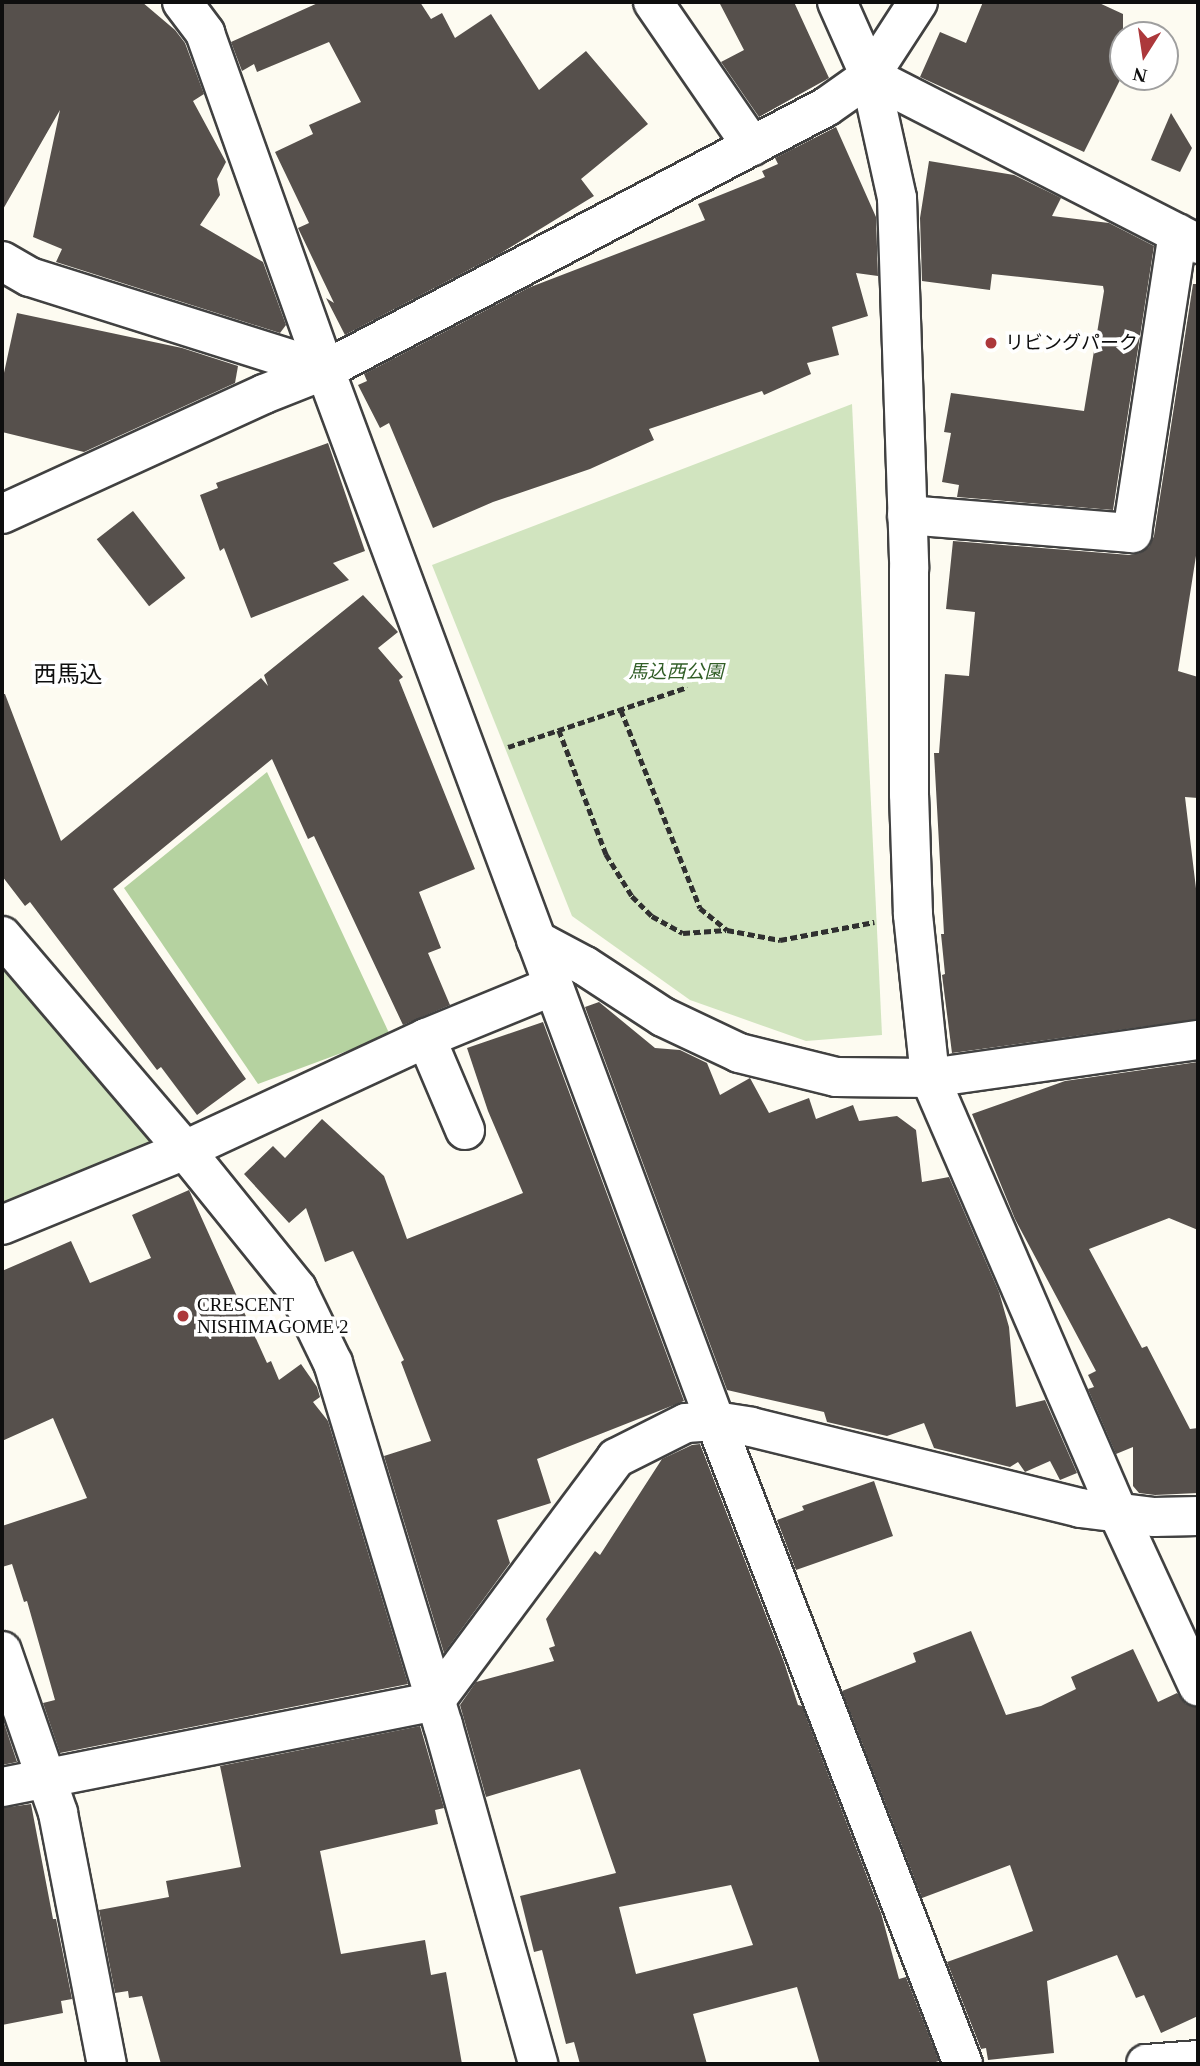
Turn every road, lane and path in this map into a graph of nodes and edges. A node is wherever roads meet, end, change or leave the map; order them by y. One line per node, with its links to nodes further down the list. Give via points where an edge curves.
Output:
1 (182, 2): 9 (street, via 205,33)
2 (653, 2): 6 (street)
3 (836, 2): 5 (street)
4 (918, 2): 5 (street)
5 (870, 76): 6 (street, via 826,107); 7 (street); 11 (street, via 897,198)
6 (752, 146): 9 (street)
7 (1188, 239): 11 (street, via 1132,533)
8 (2, 261): 9 (street, via 30,277)
9 (325, 370): 10 (street); 19 (street)
10 (2, 514)
11 (907, 515): 16 (street)
12 (687, 687): 13 (path)
13 (621, 710): 14 (path); 17 (path, via 700,908)
14 (559, 730): 15 (path); 17 (path, via 606,853 632,896 652,916 683,933)
15 (507, 748)
16 (913, 915): 17 (path, via 780,940); 23 (street)
17 (727, 930)
18 (2, 936): 25 (street)
19 (536, 940): 20 (street); 23 (street, via 663,1017 739,1053 836,1077)
20 (553, 986): 21 (street); 27 (street)
21 (426, 1038): 24 (street); 25 (street)
22 (1198, 1040): 23 (street)
23 (930, 1078): 28 (street)
24 (465, 1130)
25 (185, 1150): 26 (street); 32 (street, via 297,1289 333,1363)
26 (2, 1225)
27 (715, 1421): 28 (street, via 1080,1508); 32 (street, via 686,1423 616,1458); 38 (street)
28 (1118, 1513): 29 (street); 31 (street)
29 (1198, 1516)
30 (2, 1651): 33 (street)
31 (1198, 1686)
32 (435, 1701): 33 (street); 37 (street, via 484,1847)
33 (47, 1777): 34 (street); 36 (street, via 75,1850)
34 (2, 1787)
35 (1198, 2060): 39 (street)
36 (107, 2064)
37 (538, 2064)
38 (964, 2064)
39 (1146, 2064)

